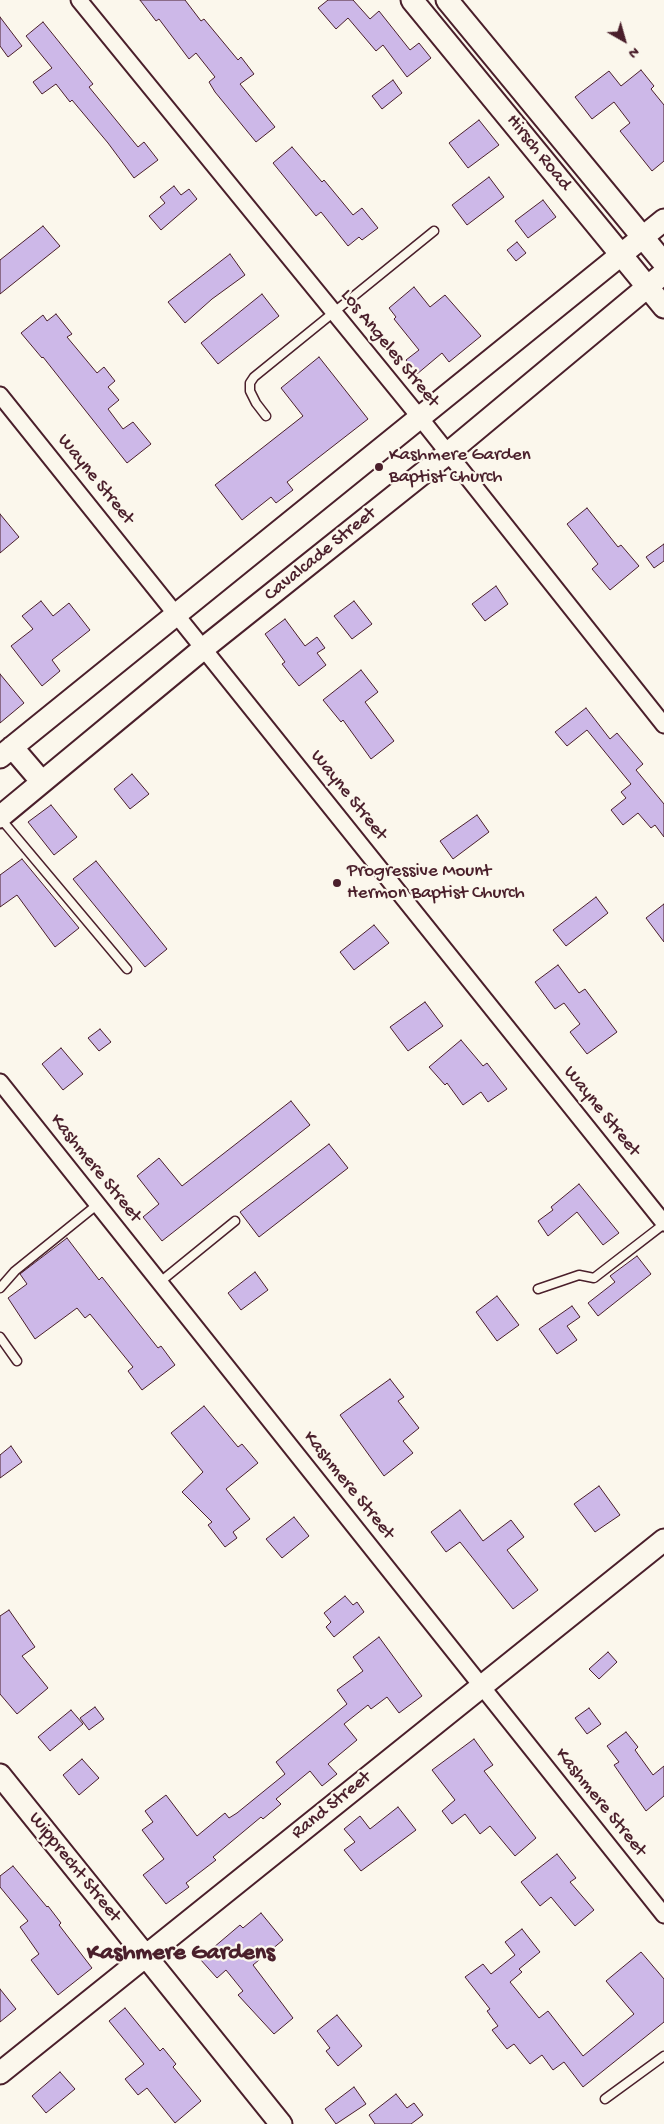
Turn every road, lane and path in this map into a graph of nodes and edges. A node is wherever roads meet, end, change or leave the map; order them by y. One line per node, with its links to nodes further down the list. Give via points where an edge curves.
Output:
1 (79, 0): 11 (street, Los Angeles Street)
2 (412, 0): 7 (main road, Hirsch Road)
3 (447, 0): 6 (main road, Hirsch Road)
4 (664, 220): 6 (main road)
5 (434, 230): 11 (lane)
6 (642, 237): 7 (main road); 8 (main road, Hirsch Road)
7 (621, 255): 9 (main road, Hirsch Road); 14 (main road)
8 (664, 262)
9 (656, 280): 10 (main road, Hirsch Road); 15 (main road, Cavalcade Street)
10 (664, 307)
11 (333, 311): 13 (lane, via 250,383 250,391); 14 (street, Los Angeles Street)
12 (0, 395): 16 (street, Wayne Street)
13 (266, 416)
14 (421, 419): 15 (street, Los Angeles Street); 16 (main road)
15 (447, 454): 17 (main road, Cavalcade Street); 18 (street, Los Angeles Street)
16 (177, 614): 17 (street, Wayne Street); 19 (main road)
17 (204, 648): 20 (main road, Cavalcade Street); 26 (street, Wayne Street)
18 (664, 725)
19 (6, 752): 20 (main road)
20 (42, 782): 21 (main road, Cavalcade Street)
21 (0, 817): 22 (lane)
22 (127, 970)
23 (0, 1082): 24 (street, Kashmere Street)
24 (98, 1204): 27 (street, Kashmere Street); 28 (lane, via 14,1271)
25 (235, 1221): 27 (lane)
26 (664, 1224): 29 (lane, via 594,1278 579,1275)
27 (160, 1282): 33 (street, Kashmere Street)
28 (0, 1288)
29 (538, 1289)
30 (0, 1337): 31 (lane)
31 (17, 1361)
32 (664, 1540): 33 (main road, Rand Street)
33 (481, 1686): 35 (street, Kashmere Street); 36 (main road, Rand Street)
34 (0, 1775): 36 (main road, Wipprecht Street)
35 (664, 1915)
36 (145, 1957): 38 (main road, Rand Street); 40 (main road, Wipprecht Street)
37 (664, 2056): 39 (lane)
38 (0, 2073)
39 (605, 2099)
40 (281, 2124)

